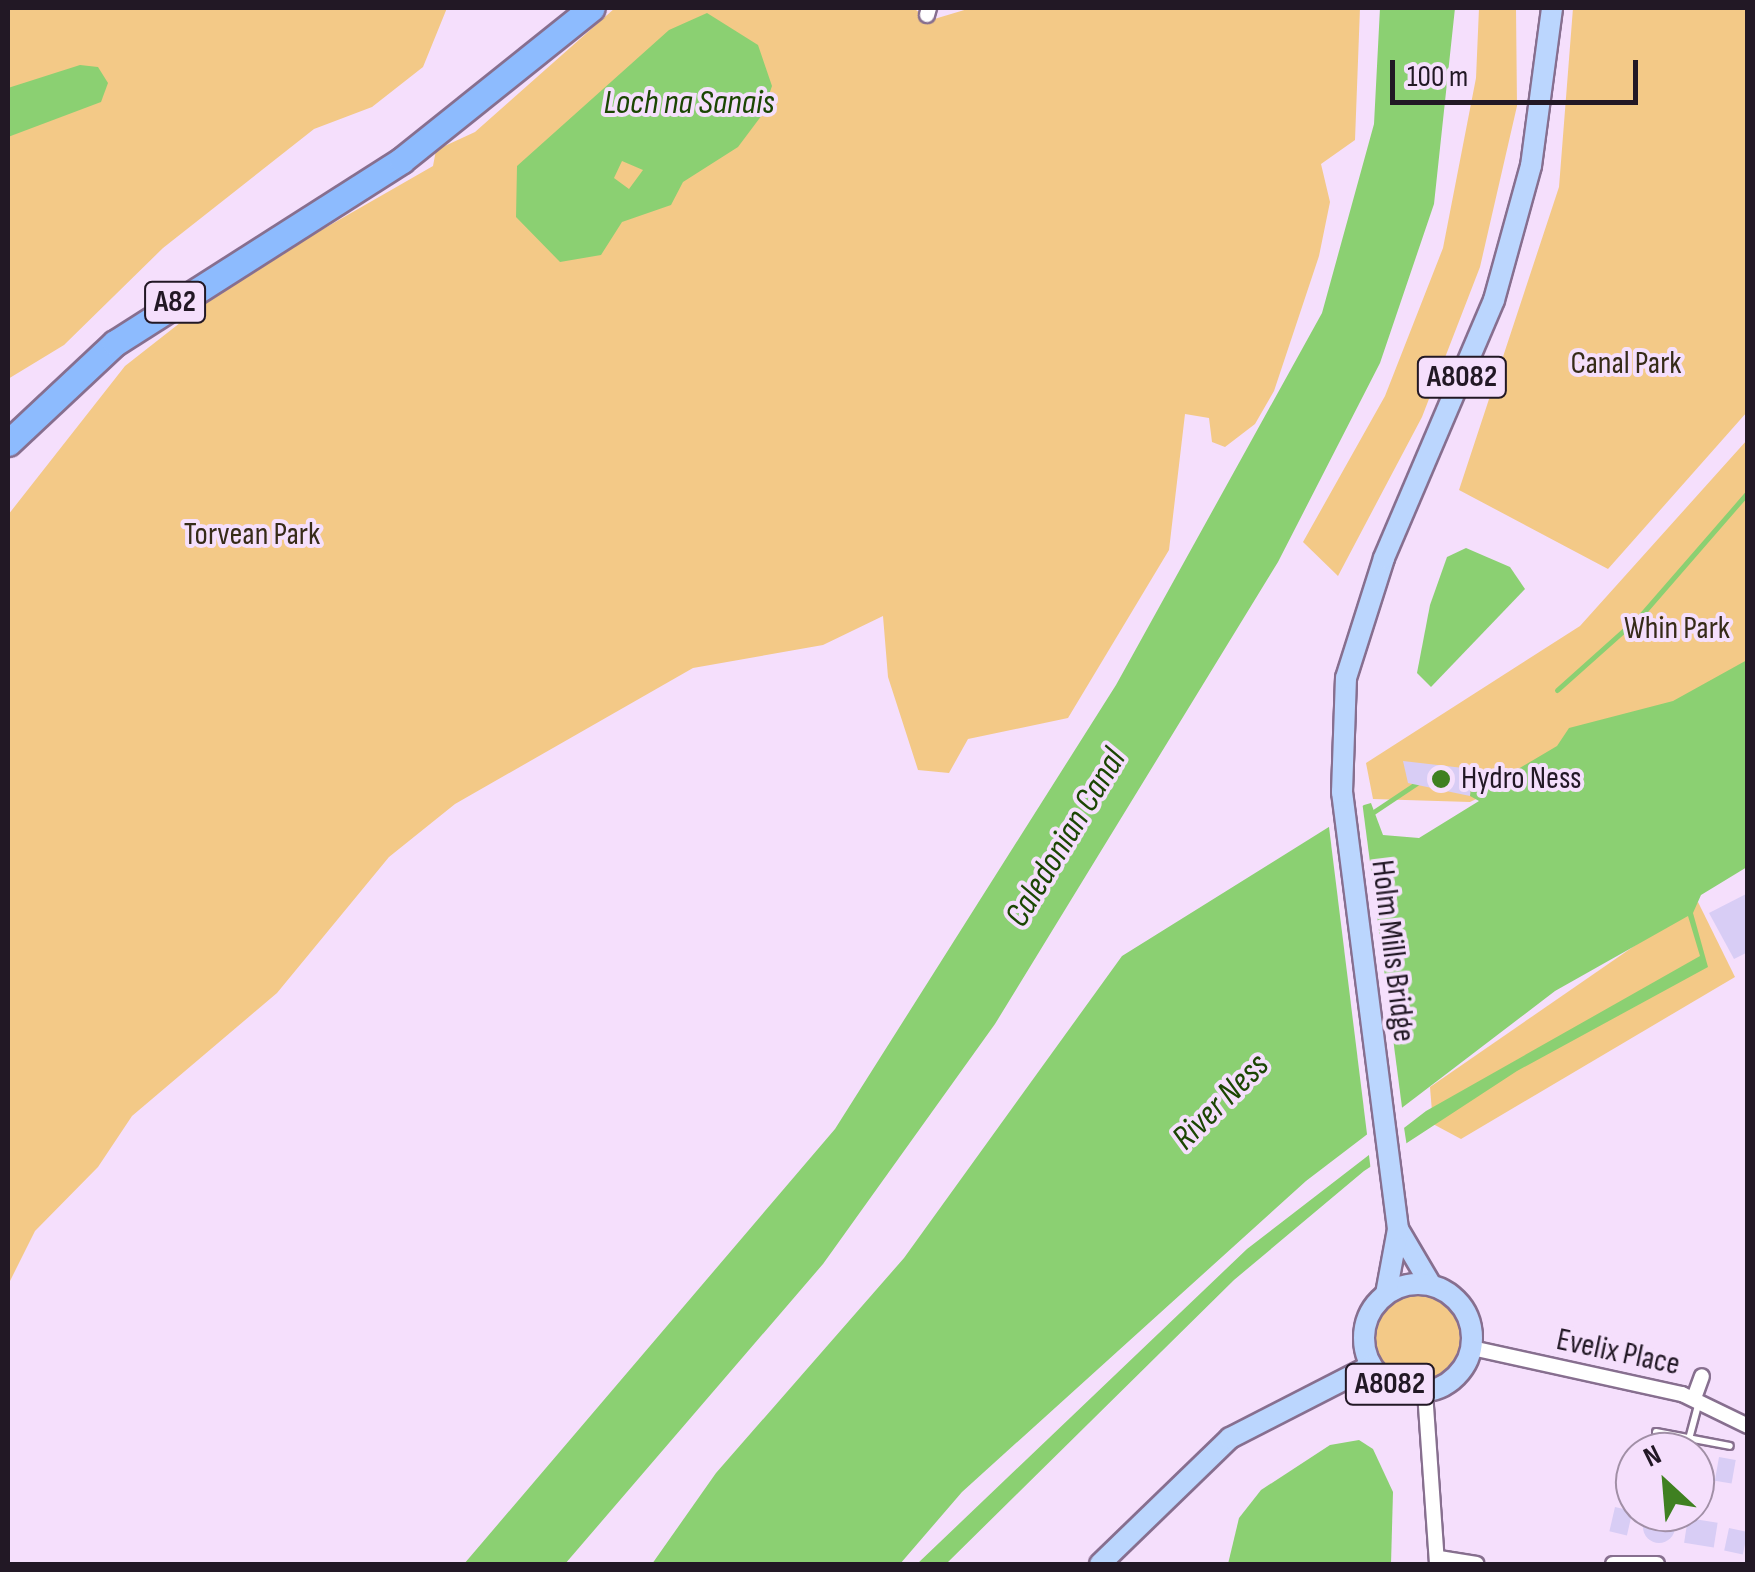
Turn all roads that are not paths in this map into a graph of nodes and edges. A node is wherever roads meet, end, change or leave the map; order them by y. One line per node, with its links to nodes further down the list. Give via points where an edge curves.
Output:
1 (592, 8): 3 (highway, A82, via 402,160 115,342)
2 (1552, 8): 4 (main road, Holm Mills Bridge / A8082, via 1532,166 1494,300 1371,593 1340,736)
3 (8, 444)
4 (1398, 1229): 5 (main road, A8082); 6 (main road, A8082)
5 (1432, 1285): 6 (main road); 7 (main road, A8082, via 1459,1302)
6 (1386, 1294): 8 (main road, A8082, via 1363,1335)
7 (1472, 1348): 10 (main road, A8082, via 1456,1378); 11 (street, Evelix Place)
8 (1371, 1366): 10 (main road, A8082, via 1394,1387); 17 (main road, A8082, via 1230,1438)
9 (1702, 1376): 11 (street)
10 (1425, 1392): 16 (street)
11 (1697, 1399): 12 (street, Evelix Place); 13 (lane)
12 (1748, 1426)
13 (1690, 1432)
14 (1715, 1443): 15 (lane)
15 (1730, 1446)
16 (1438, 1561): 18 (street)
17 (1100, 1564)
18 (1478, 1564)
19 (1613, 1564): 20 (street)
20 (1656, 1564)

